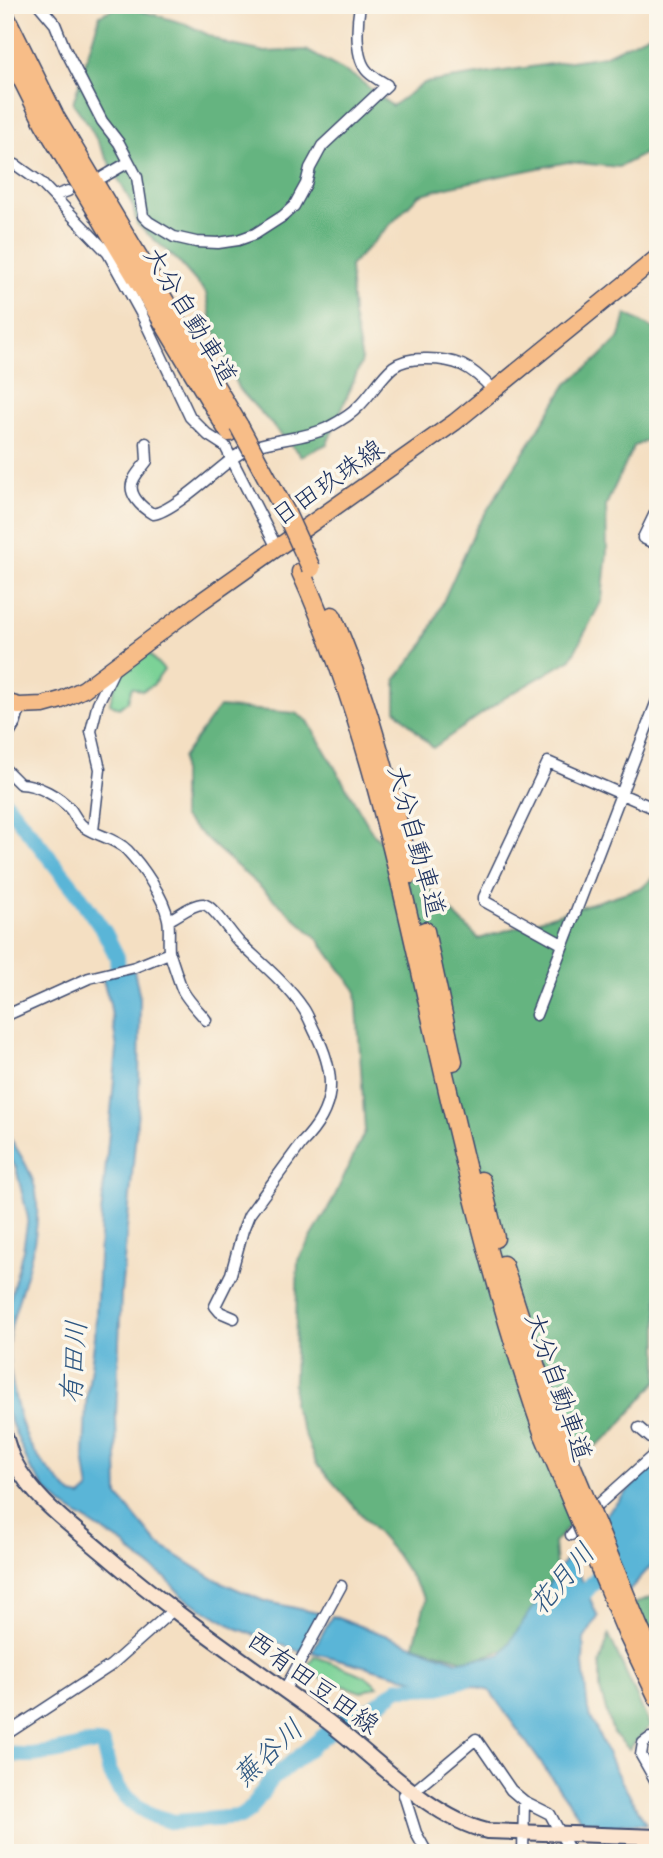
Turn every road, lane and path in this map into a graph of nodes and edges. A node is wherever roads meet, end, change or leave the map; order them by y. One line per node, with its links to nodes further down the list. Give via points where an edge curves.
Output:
1 (39, 5): 5 (street, via 55,24 102,121)
2 (360, 5): 5 (street, via 360,56 366,71 387,85 322,146 294,206 283,216 238,240 206,244 174,237 143,216 137,177)
3 (5, 16): 12 (highway, 大分自動車道, via 55,117)
4 (5, 45): 12 (highway, 大分自動車道, via 44,123)
5 (129, 162): 7 (street)
6 (5, 167): 9 (street, via 16,165)
7 (103, 177)
8 (68, 191): 9 (street)
9 (54, 195): 14 (street, via 108,253 190,417 225,446)
10 (658, 257): 11 (main road, 日田玖珠線)
11 (493, 390): 14 (street, via 477,374 449,359 401,361 342,419 309,435 271,441); 17 (main road, 日田玖珠線)
12 (234, 429): 43 (highway, 大分自動車道, bridge, via 306,570 332,648 407,905 477,1217 519,1362)
13 (146, 443): 14 (street, via 147,461 132,486 142,506 153,514 173,505)
14 (232, 458): 17 (street)
15 (658, 507): 16 (street, via 643,538)
16 (658, 545)
17 (277, 548): 18 (main road, 日田玖珠線)
18 (118, 663): 20 (main road, 日田玖珠線, via 61,700 43,705); 25 (street, via 98,703 91,732 100,769)
19 (658, 698): 23 (street)
20 (12, 704): 21 (street, via 15,723)
21 (5, 738)
22 (5, 769): 25 (street, via 20,784 53,796)
23 (620, 794): 24 (street); 27 (street); 27 (street, via 548,762 484,897)
24 (658, 810)
25 (93, 831): 26 (street, via 126,849 146,874)
26 (169, 920): 28 (street); 32 (street, via 195,906 210,907 303,1007 331,1070 325,1108 311,1134 249,1215 243,1230 231,1274 215,1306)
27 (562, 944): 30 (street)
28 (169, 953): 29 (street, via 89,978); 31 (street, via 183,992)
29 (5, 1016)
30 (536, 1016)
31 (206, 1020)
32 (234, 1318)
33 (639, 1428): 35 (street)
34 (5, 1437): 37 (main road, 西有田豆田線)
35 (658, 1444)
36 (658, 1451): 39 (street)
37 (10, 1463): 42 (main road, 西有田豆田線, via 52,1508)
38 (582, 1475): 39 (street)
39 (599, 1504): 40 (street)
40 (571, 1535)
41 (341, 1586): 45 (street)
42 (172, 1611): 45 (main road, 西有田豆田線); 47 (street, via 110,1666)
43 (633, 1631): 44 (highway, 大分自動車道); 46 (highway, 大分自動車道)
44 (658, 1668)
45 (284, 1691): 50 (main road, 西有田豆田線)
46 (658, 1698)
47 (5, 1735)
48 (650, 1738): 49 (street, via 643,1743 641,1755)
49 (658, 1785)
50 (412, 1789): 51 (street, via 476,1740); 52 (main road, 西有田豆田線, via 437,1810 469,1827); 55 (street, via 404,1795)
51 (524, 1801): 52 (street); 53 (street, via 550,1814)
52 (523, 1833): 53 (main road, 西有田豆田線); 56 (street)
53 (563, 1833): 54 (main road, 西有田豆田線); 57 (street)
54 (654, 1836)
55 (423, 1850)
56 (523, 1853)
57 (571, 1853)

